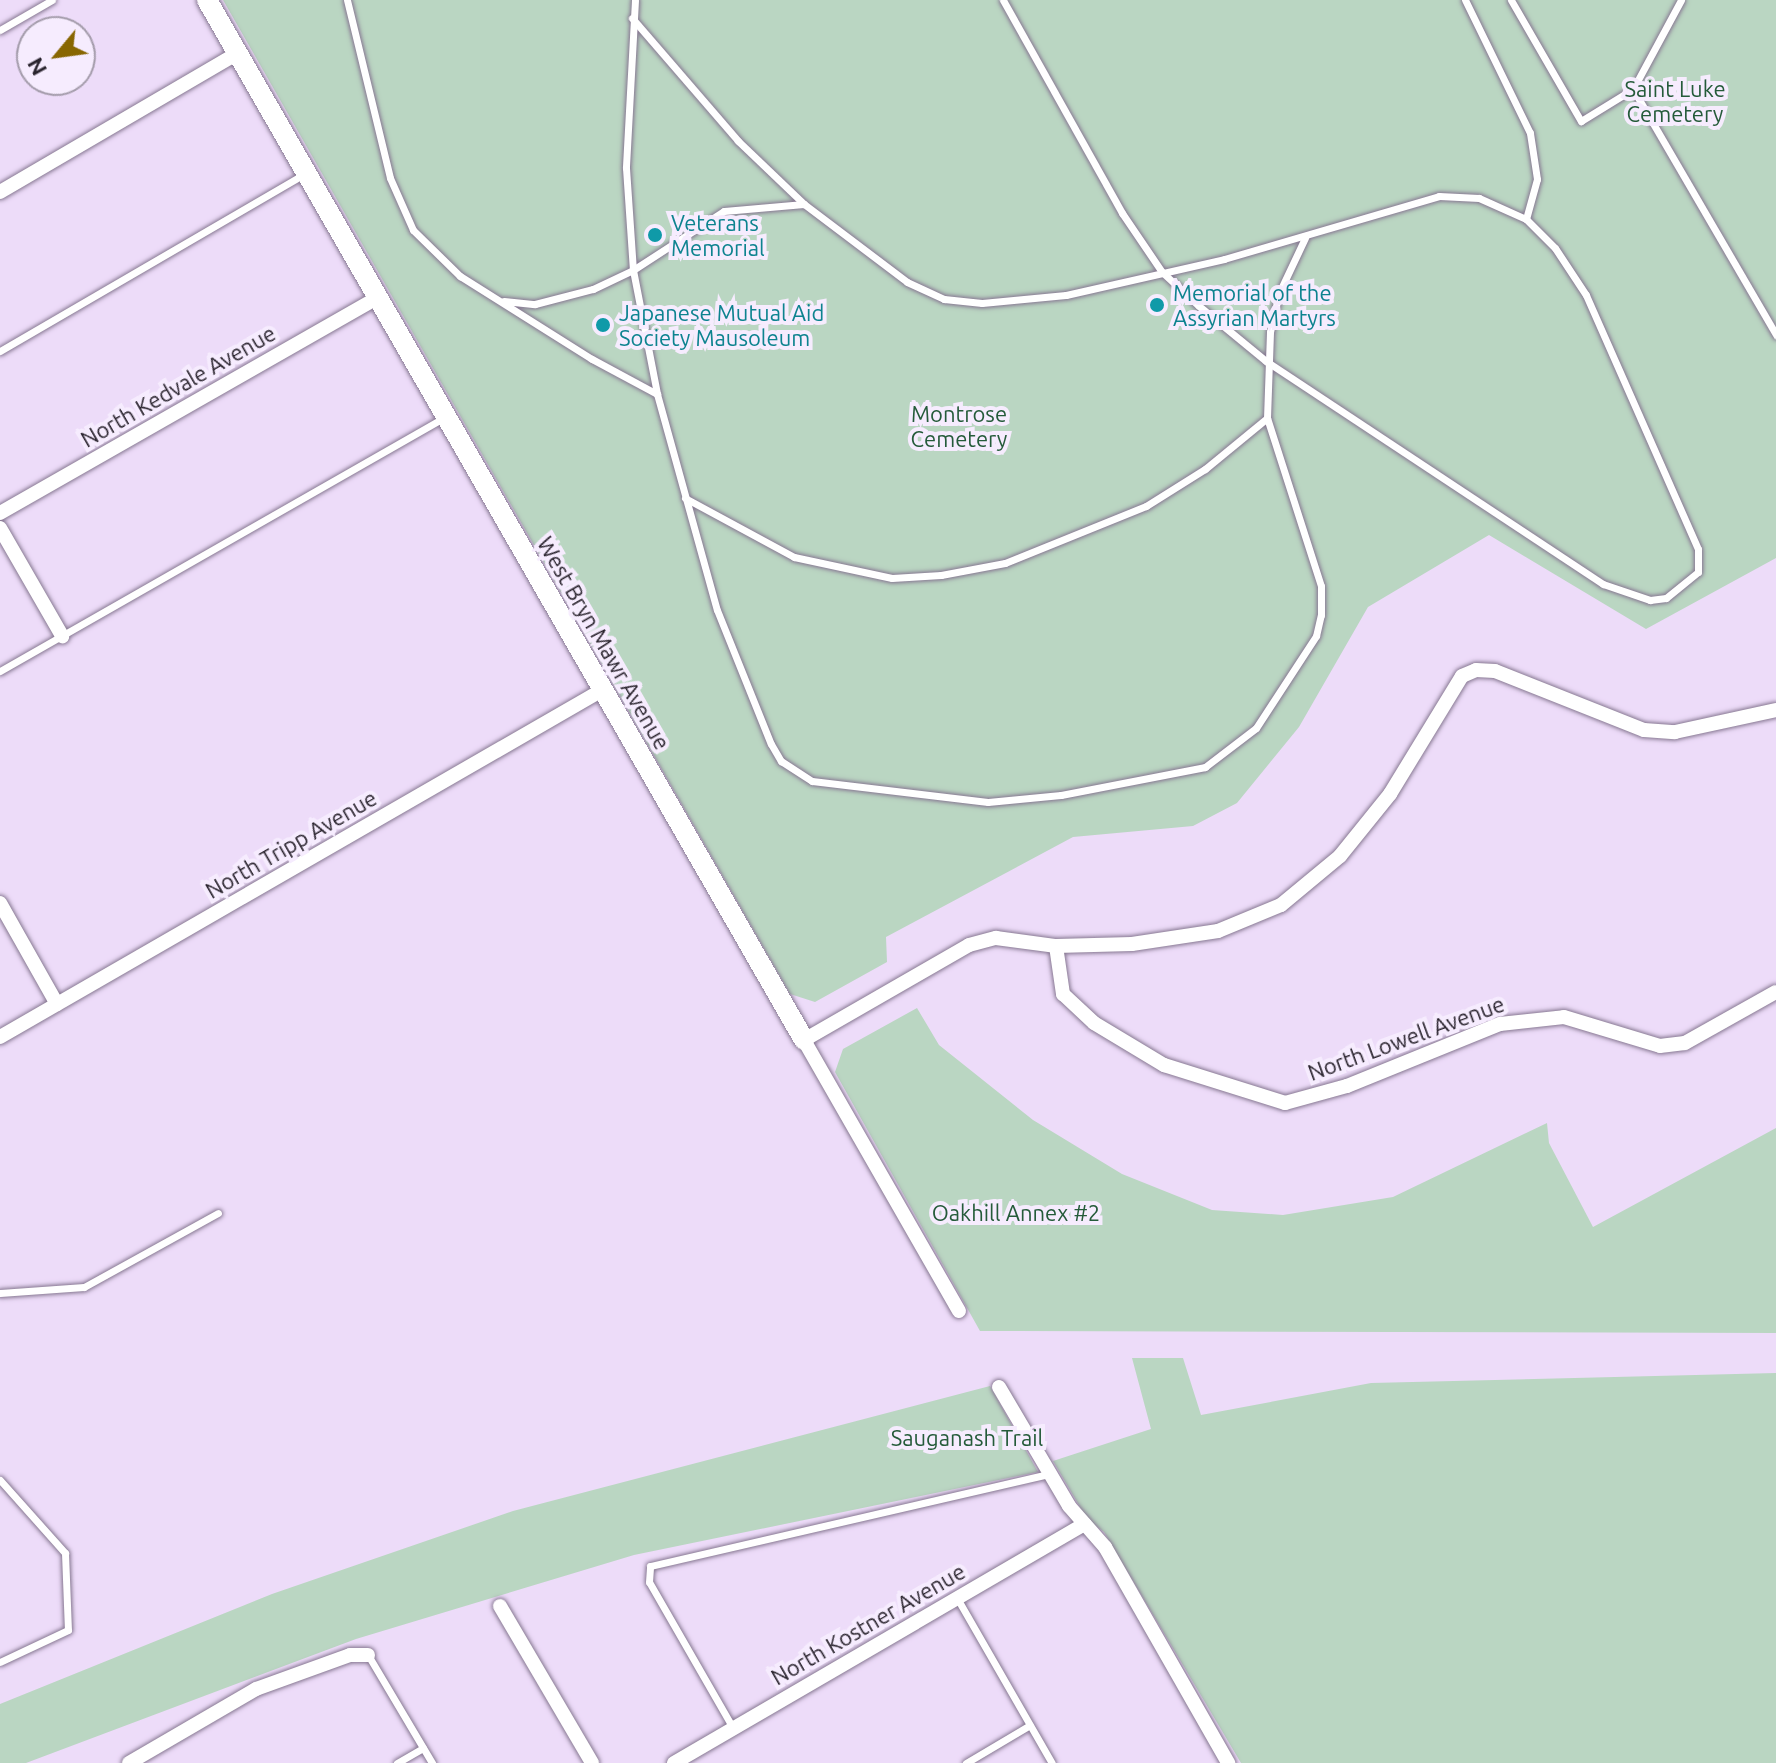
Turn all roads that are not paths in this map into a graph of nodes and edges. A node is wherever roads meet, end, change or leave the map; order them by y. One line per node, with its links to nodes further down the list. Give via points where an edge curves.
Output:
1 (52, 0): 10 (lane)
2 (207, 0): 11 (street, West Bryn Mawr Avenue)
3 (347, 0): 21 (lane, via 362,75 401,210 432,252)
4 (635, 0): 9 (lane)
5 (1003, 0): 19 (lane, via 1050,91)
6 (1465, 0): 16 (lane, via 1530,133 1537,179)
7 (1511, 0): 12 (lane, via 1581,121)
8 (1681, 0): 12 (lane)
9 (632, 18): 15 (lane, via 738,141); 18 (lane, via 626,168)
10 (0, 30)
11 (238, 53): 13 (street, West Bryn Mawr Avenue); 14 (street)
12 (1633, 89): 22 (lane)
13 (306, 173): 20 (street, West Bryn Mawr Avenue); 23 (lane)
14 (0, 192)
15 (804, 204): 18 (lane, via 724,211); 19 (lane, via 907,282 944,299 982,303 1066,295)
16 (1526, 219): 17 (lane, via 1479,198 1439,196); 24 (lane, via 1555,248 1586,295 1698,549 1698,572 1677,593 1650,600 1603,584)
17 (1305, 238): 19 (lane); 24 (lane, via 1279,293)
18 (633, 270): 21 (lane, via 593,289 535,304); 25 (lane)
19 (1162, 272): 24 (lane)
20 (378, 297): 26 (street, West Bryn Mawr Avenue); 29 (street, North Kedvale Avenue)
21 (502, 301): 25 (lane)
22 (1776, 335)
23 (0, 351)
24 (1266, 361): 27 (lane)
25 (657, 394): 28 (lane)
26 (447, 416): 31 (lane); 33 (street, West Bryn Mawr Avenue)
27 (1267, 418): 28 (lane, via 1205,469 1146,506 1005,563 941,575 892,578 794,557); 28 (lane, via 1321,586 1316,636 1256,728 1231,751 1205,767 1175,776 1061,795 988,802 812,781 796,773 771,744 717,610)
28 (685, 498)
29 (0, 513)
30 (0, 528): 31 (street)
31 (62, 636): 32 (lane)
32 (0, 671)
33 (604, 689): 38 (street, North Tripp Avenue); 40 (street, West Bryn Mawr Avenue)
34 (1776, 710): 36 (street, via 1675,732 1644,730 1495,671 1476,670 1462,676 1390,794 1340,856 1281,905 1218,931 1132,944)
35 (0, 903): 38 (street)
36 (1056, 946): 37 (street, North Lowell Avenue, via 1063,994 1094,1023 1164,1065 1285,1103 1347,1086 1500,1024 1564,1017 1639,1041 1685,1043); 40 (street, via 996,938 969,945)
37 (1776, 992)
38 (57, 1004): 39 (street, North Tripp Avenue)
39 (0, 1037)
40 (804, 1040): 43 (street, West Bryn Mawr Avenue)
41 (218, 1213): 42 (lane, via 84,1287)
42 (0, 1293)
43 (959, 1311)
44 (999, 1387): 45 (street)
45 (1051, 1474): 47 (street); 53 (lane, via 650,1566 649,1582)
46 (0, 1480): 51 (lane, via 65,1553 68,1630)
47 (1085, 1524): 48 (street, North Kostner Avenue); 62 (street, via 1105,1547)
48 (957, 1598): 52 (lane); 53 (street, North Kostner Avenue)
49 (500, 1606): 58 (street)
50 (368, 1655): 54 (lane); 55 (street, via 350,1655 256,1689)
51 (0, 1662)
52 (1030, 1725): 60 (lane); 61 (lane)
53 (733, 1728): 59 (street, North Kostner Avenue)
54 (423, 1748): 56 (lane); 57 (lane)
55 (129, 1763)
56 (397, 1763)
57 (432, 1763)
58 (592, 1763)
59 (674, 1763)
60 (966, 1763)
61 (1052, 1763)
62 (1228, 1763)

